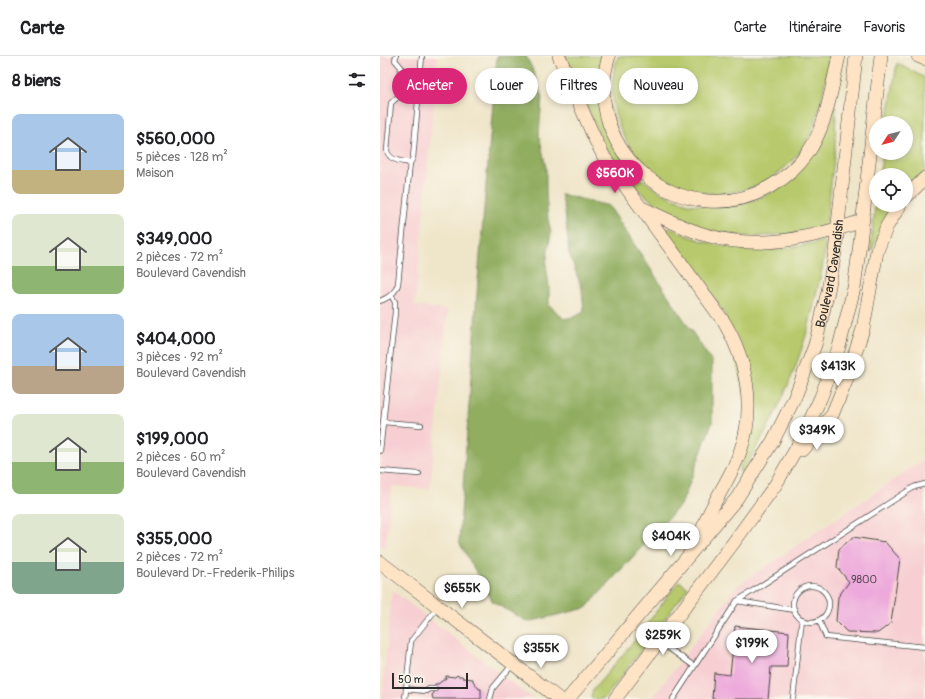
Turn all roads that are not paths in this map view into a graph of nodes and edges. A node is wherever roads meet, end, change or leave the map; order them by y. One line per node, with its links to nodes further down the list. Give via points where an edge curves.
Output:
1 (396, 56): 10 (lane, via 395,60 401,67 398,96 391,102 388,154 393,159)
2 (422, 56): 10 (lane, via 413,158)
3 (559, 56): 13 (main road, via 598,147)
4 (609, 56): 5 (main road, via 604,78 606,110 613,132 629,159 638,170 659,186 685,197 715,201 754,194 778,182 800,163 820,130)
5 (839, 56)
6 (856, 56): 16 (main road, Boulevard Cavendish)
7 (918, 56): 8 (main road)
8 (925, 57)
9 (880, 62): 15 (main road, Boulevard Cavendish)
10 (410, 163): 17 (lane, via 398,284)
11 (925, 178): 12 (main road)
12 (913, 190)
13 (642, 208): 16 (main road, via 701,234 739,242 769,242); 26 (main road, via 728,328 740,357 747,387 747,420 740,452)
14 (895, 212): 23 (main road, via 877,251 863,329 839,399 832,415)
15 (862, 221): 16 (main road); 23 (main road, Boulevard Cavendish, via 854,288 836,358 808,426)
16 (837, 229): 26 (main road, Boulevard Cavendish, via 824,310 795,397 746,486)
17 (391, 295): 18 (lane); 19 (lane, via 395,302 395,312)
18 (380, 301)
19 (383, 422): 20 (lane); 21 (lane)
20 (420, 425)
21 (380, 451)
22 (380, 471): 24 (lane)
23 (783, 472): 33 (main road, Boulevard Cavendish)
24 (419, 474)
25 (925, 484): 28 (lane, via 914,487)
26 (693, 550): 42 (main road, Boulevard Cavendish)
27 (380, 562): 29 (main road)
28 (737, 601): 30 (lane); 36 (lane)
29 (438, 607): 35 (main road); 37 (lane, via 412,641)
30 (795, 610): 31 (lane); 32 (lane, via 793,604 797,593 807,586 819,588 824,591 829,601 827,612)
31 (802, 619): 32 (lane); 45 (lane)
32 (818, 620): 34 (lane, via 826,637)
33 (659, 641): 36 (lane); 43 (main road, Boulevard Cavendish)
34 (925, 647)
35 (513, 664): 40 (lane, via 493,688); 41 (main road)
36 (694, 666): 44 (lane)
37 (406, 689): 38 (lane); 39 (lane)
38 (435, 689)
39 (405, 699)
40 (490, 699)
41 (559, 699)
42 (568, 699)
43 (615, 699)
44 (673, 699)
45 (793, 699)

